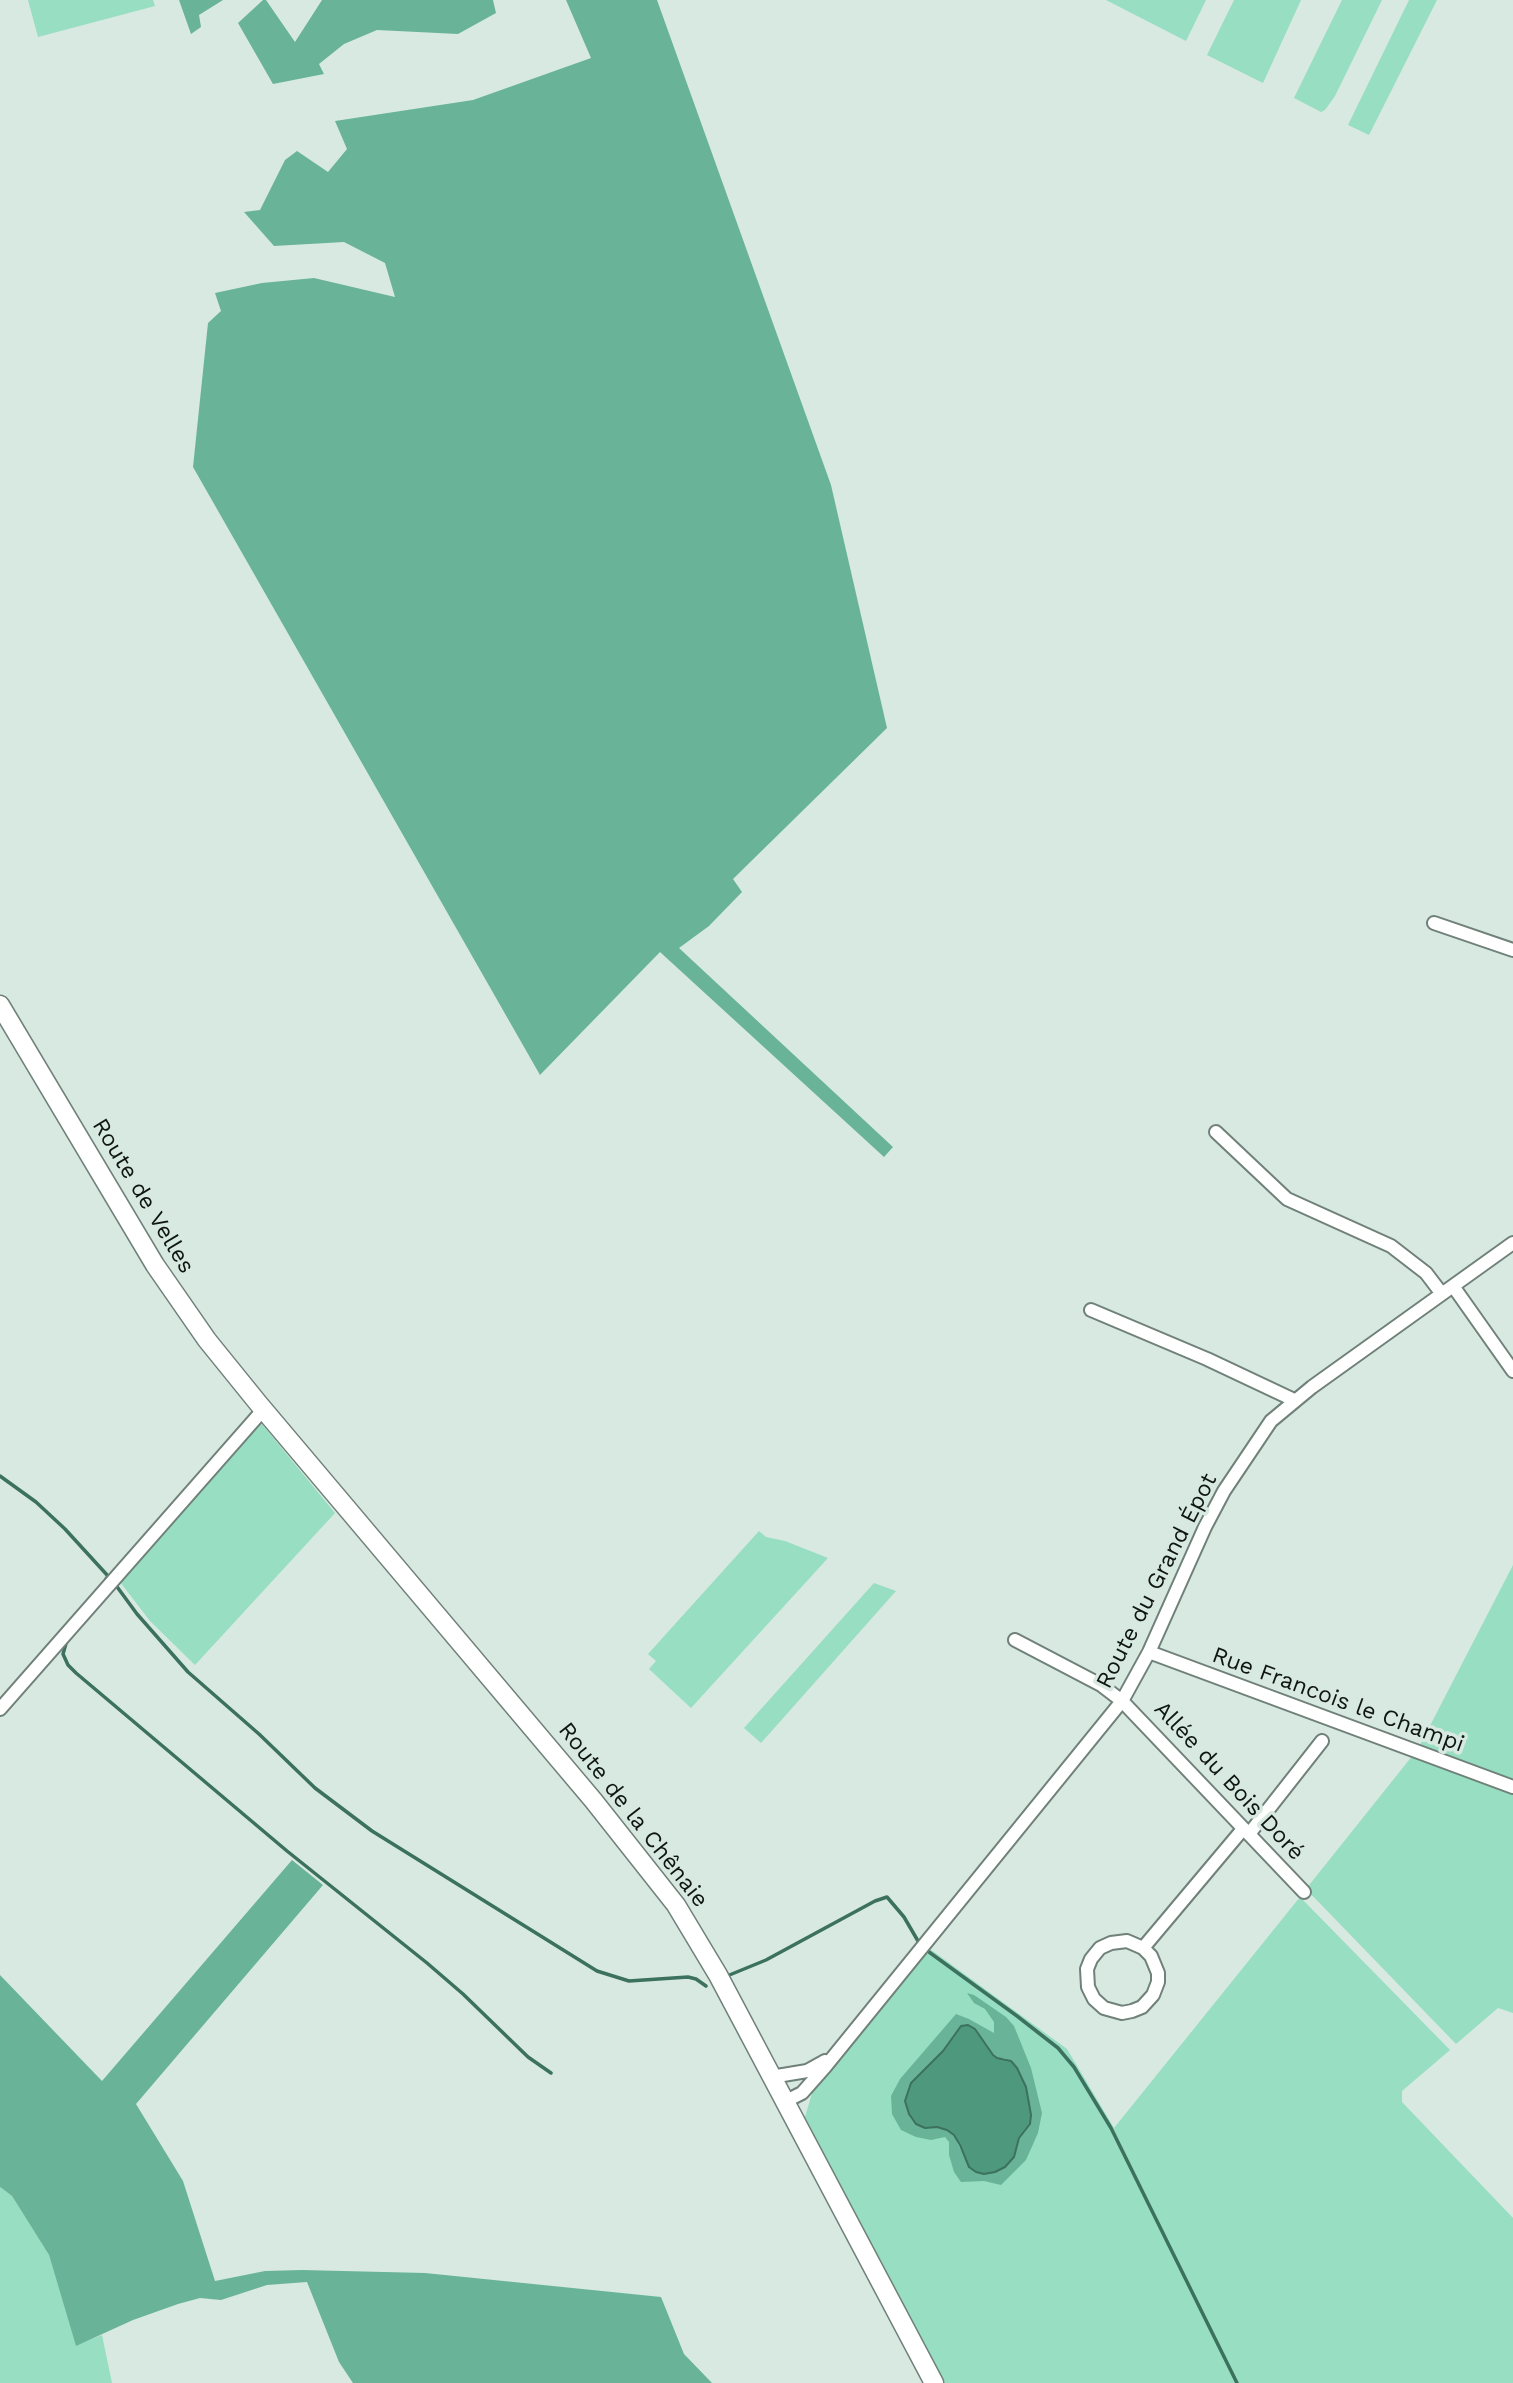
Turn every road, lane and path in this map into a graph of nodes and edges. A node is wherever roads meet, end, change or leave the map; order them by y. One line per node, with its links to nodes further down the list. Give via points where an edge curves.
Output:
1 (1434, 923): 2 (street)
2 (1513, 950)
3 (0, 1005): 10 (main road, Route de Velles, via 155,1265)
4 (1216, 1132): 6 (street, via 1287,1199 1391,1246)
5 (1513, 1243): 6 (street, Route du Grand Épot)
6 (1448, 1290): 8 (street); 9 (street, Route du Grand Épot)
7 (1091, 1310): 9 (street)
8 (1513, 1371)
9 (1294, 1400): 12 (street, Route du Grand Épot, via 1263,1431 1224,1492)
10 (260, 1406): 14 (street); 21 (main road, Route de la Chênaie, via 647,1866 706,1953)
11 (1015, 1640): 13 (street, Allée du Bois Doré)
12 (1149, 1652): 13 (street, Route du Grand Épot); 16 (street, Rue Francois le Champi)
13 (1122, 1700): 17 (street, Allée du Bois Doré); 20 (street, Route du Grand Épot)
14 (0, 1709)
15 (1322, 1741): 17 (street)
16 (1513, 1787)
17 (1246, 1831): 18 (street, Allée du Bois Doré); 19 (street)
18 (1304, 1892)
19 (1143, 1948): 19 (street, via 1127,1941 1111,1943 1091,1959 1088,1987 1104,2008 1132,2011 1153,1994 1158,1972)
20 (834, 2055): 21 (street, Route du Grand Épot, via 807,2071); 22 (street, Route du Grand Épot, via 802,2093)
21 (771, 2077): 22 (main road, Route de la Chênaie)
22 (784, 2102): 23 (main road, Route de la Chênaie)
23 (934, 2383)

